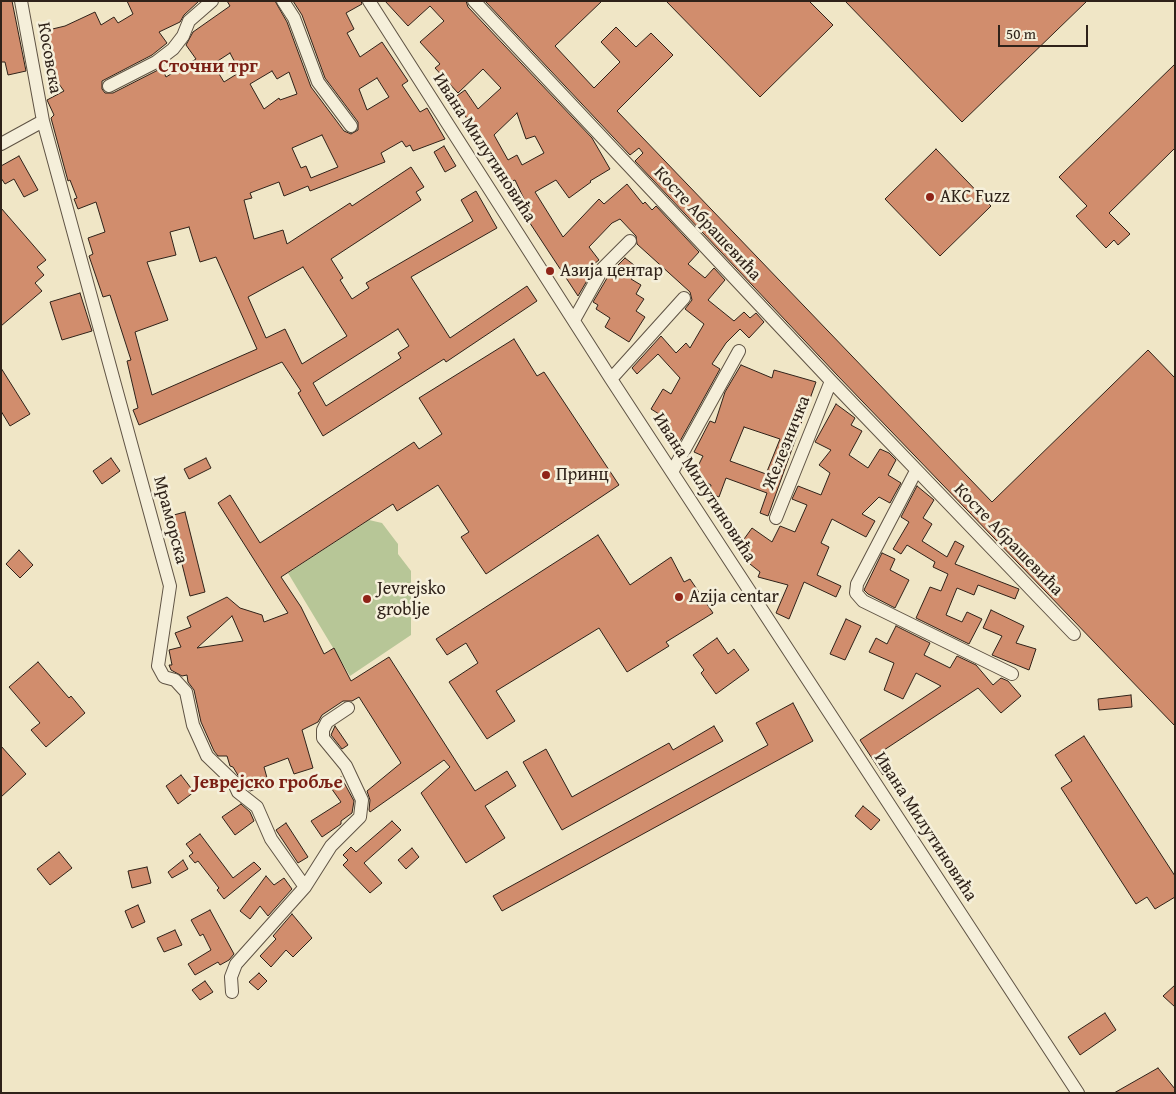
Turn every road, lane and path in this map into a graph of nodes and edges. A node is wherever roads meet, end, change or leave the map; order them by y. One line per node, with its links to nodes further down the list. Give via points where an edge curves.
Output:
1 (21, 1): 7 (street, Косовска)
2 (212, 1): 6 (street, via 189,21 184,36 173,49 156,62)
3 (283, 1): 8 (street, via 294,18 318,82)
4 (369, 1): 12 (street, Ивана Милутиновића)
5 (474, 1): 15 (street, Косте Абрашевића)
6 (109, 86)
7 (43, 121): 9 (street); 22 (street, Мраморска, via 170,586 158,666 164,678 175,680 186,692 193,725 207,756 233,781 238,792 257,807 271,839)
8 (351, 126)
9 (1, 144)
10 (630, 241): 12 (street, via 603,268)
11 (684, 298): 14 (street)
12 (574, 320): 14 (street, Ивана Милутиновића)
13 (739, 351): 17 (street)
14 (611, 379): 17 (street, Ивана Милутиновића)
15 (831, 381): 16 (street, Косте Абрашевића); 18 (street, Железничка)
16 (916, 471): 19 (street, Косте Абрашевића); 20 (street, via 857,584 856,593 863,601)
17 (672, 472): 24 (street, Ивана Милутиновића)
18 (776, 518)
19 (1074, 634)
20 (1012, 674)
21 (348, 708): 22 (street, via 327,722 323,738 346,766 362,800 360,817 331,846)
22 (305, 888): 23 (street, via 236,964 231,977)
23 (232, 992)
24 (1078, 1093)

